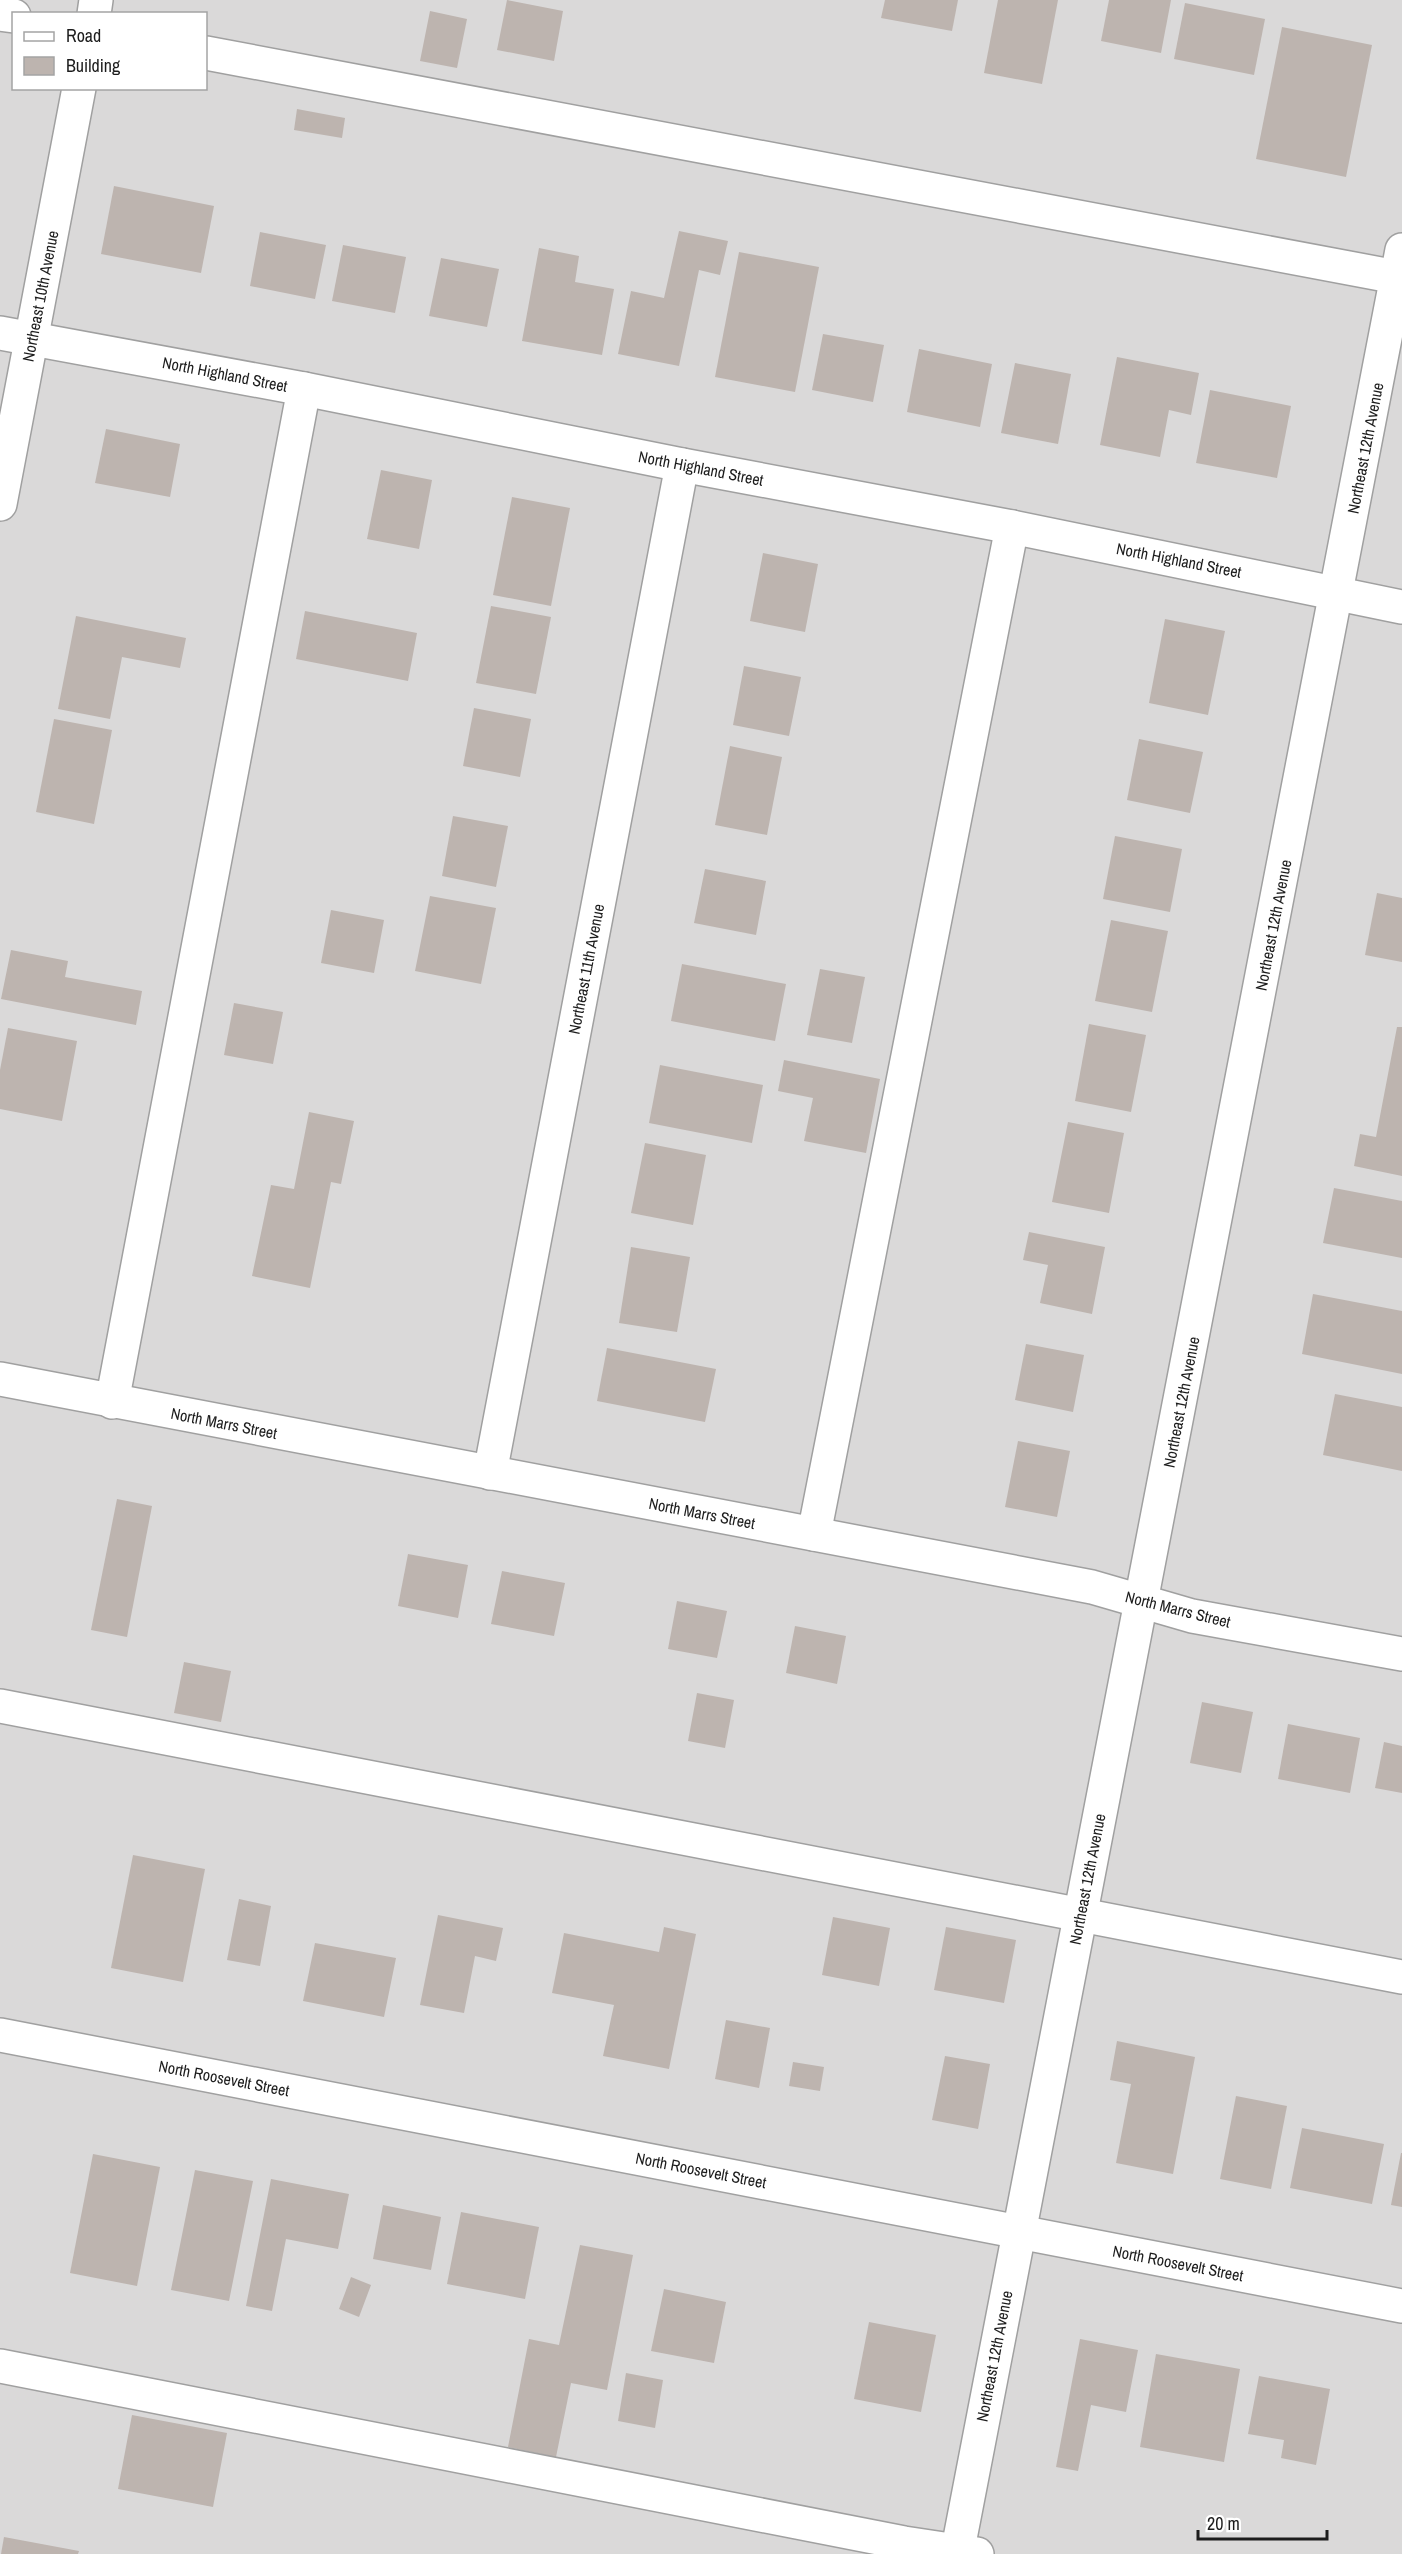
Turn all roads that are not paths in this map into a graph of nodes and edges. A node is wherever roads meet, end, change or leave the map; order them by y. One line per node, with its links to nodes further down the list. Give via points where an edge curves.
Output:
1 (207, 53): 3 (street)
2 (79, 90): 5 (street, Northeast 10th Avenue)
3 (1400, 269): 10 (street, Northeast 12th Avenue)
4 (0, 333): 5 (street, North Highland Street)
5 (32, 339): 6 (street, North Highland Street); 8 (street, Northeast 10th Avenue)
6 (303, 389): 7 (street, North Highland Street); 13 (street)
7 (682, 465): 9 (street, North Highland Street); 14 (street, Northeast 11th Avenue)
8 (0, 504)
9 (1012, 527): 10 (street, North Highland Street); 15 (street)
10 (1337, 593): 11 (street, North Highland Street); 16 (street, Northeast 12th Avenue)
11 (1402, 607)
12 (0, 1379): 13 (street, North Marrs Street)
13 (112, 1402): 14 (street, North Marrs Street)
14 (490, 1473): 15 (street, North Marrs Street)
15 (814, 1534): 16 (street, North Marrs Street, via 1092,1587)
16 (1143, 1601): 17 (street, North Marrs Street, via 1192,1616); 19 (street, Northeast 12th Avenue)
17 (1402, 1654)
18 (0, 1706): 19 (street)
19 (1080, 1915): 20 (street); 22 (street, Northeast 12th Avenue)
20 (1402, 1977)
21 (0, 2035): 22 (street, North Roosevelt Street)
22 (1018, 2232): 23 (street, North Roosevelt Street); 25 (street, Northeast 12th Avenue)
23 (1402, 2306)
24 (0, 2366): 25 (street)
25 (964, 2553)

